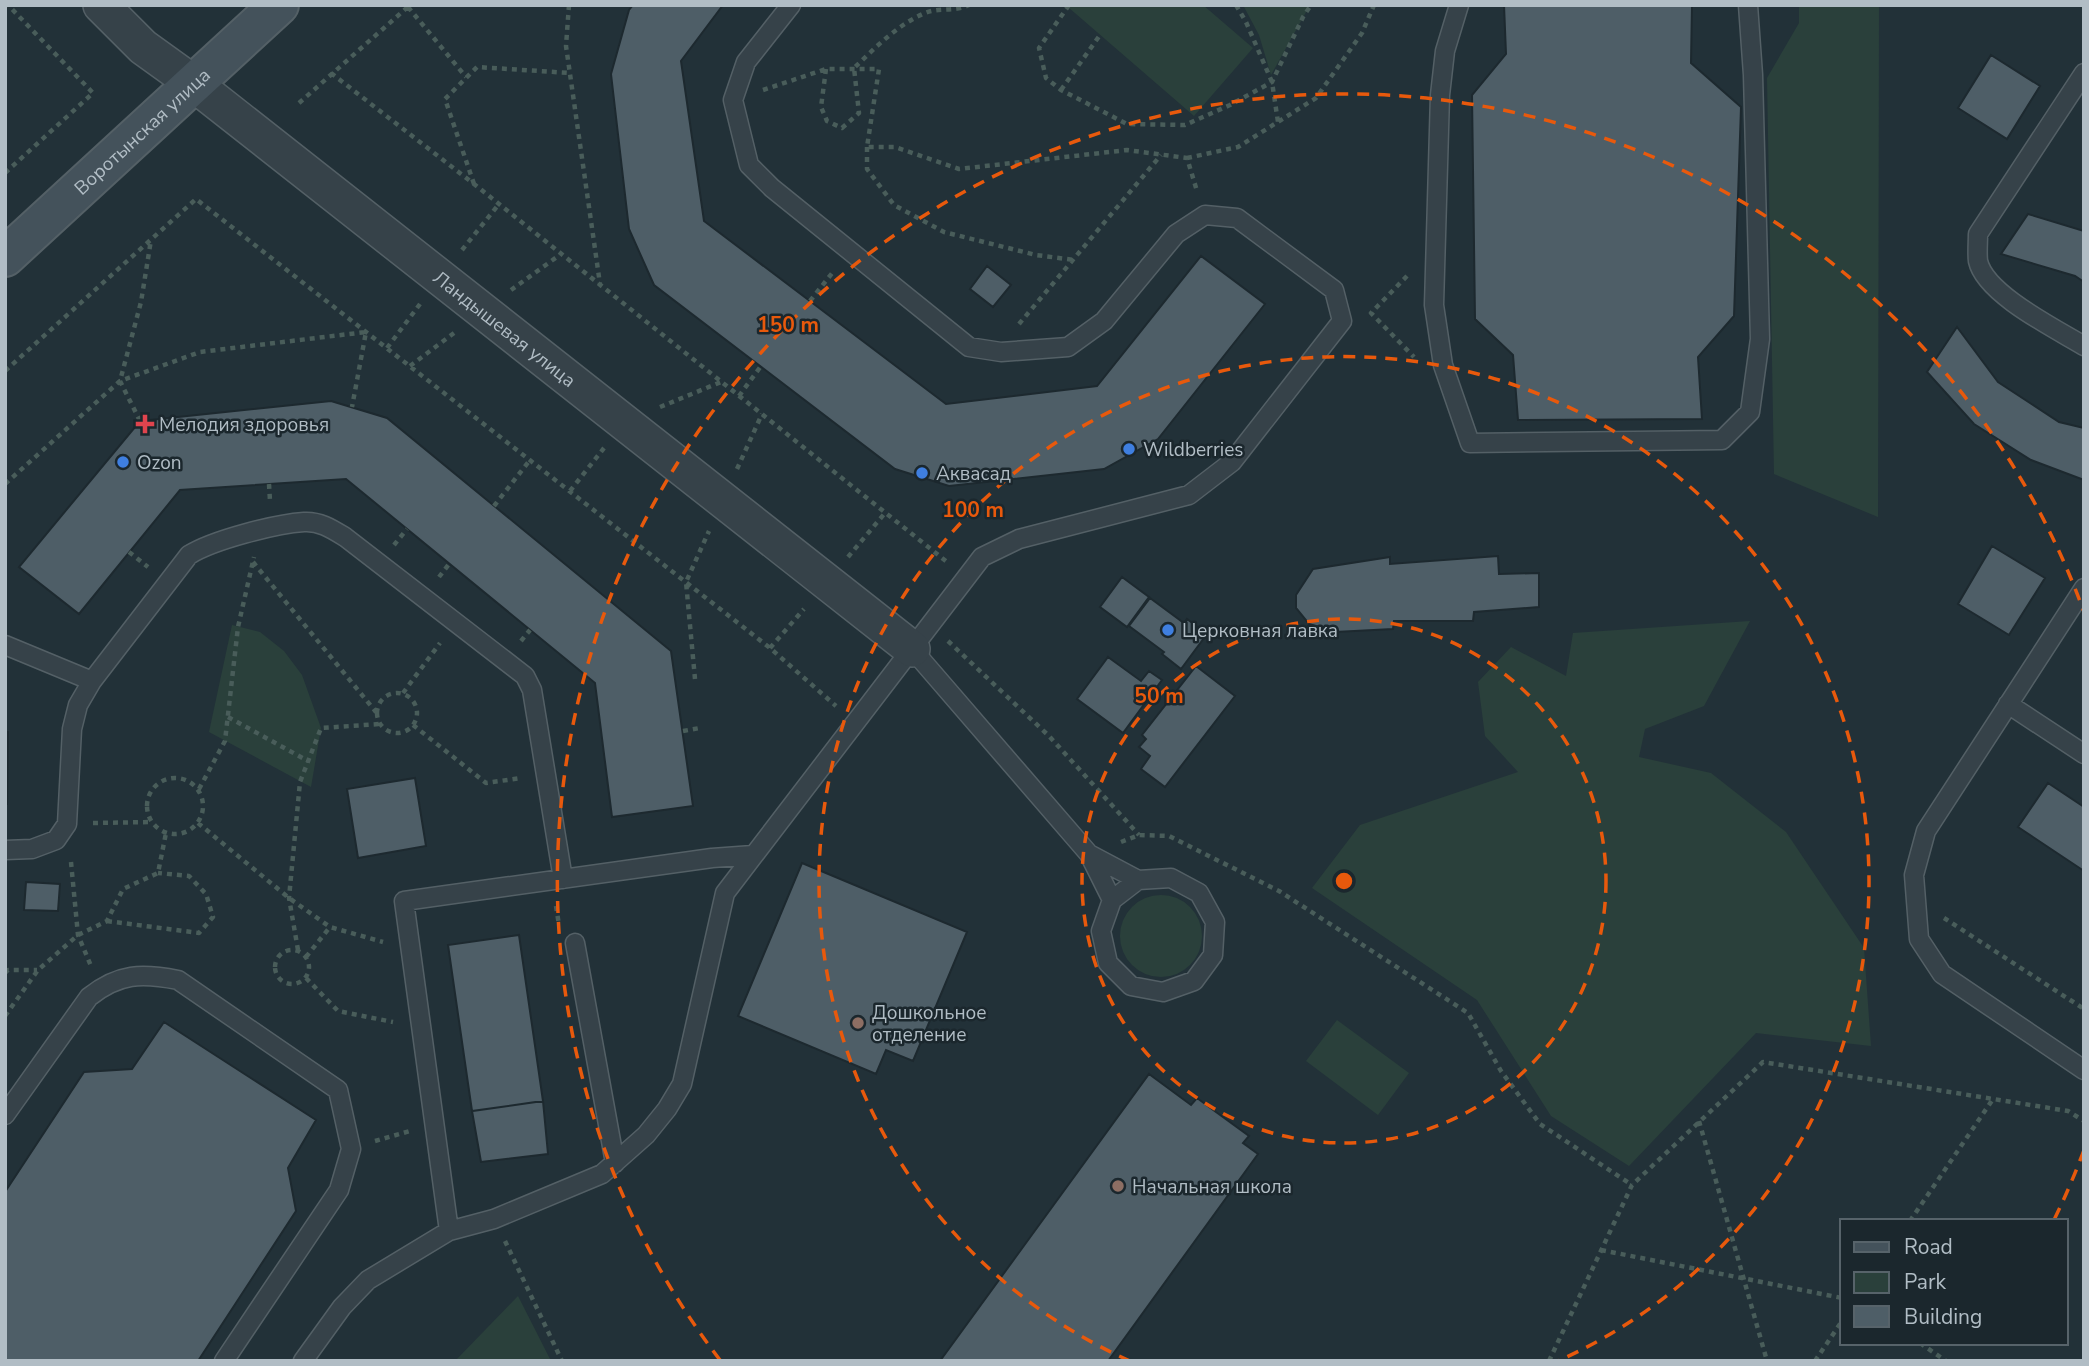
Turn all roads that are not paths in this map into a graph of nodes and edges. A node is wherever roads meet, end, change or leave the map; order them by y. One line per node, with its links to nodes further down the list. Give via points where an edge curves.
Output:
1 (101, 5): 7 (street, Ландышевая улица, via 143,47)
2 (279, 5): 7 (street, Воротынская улица)
3 (791, 5): 11 (lane, via 746,62 733,100 749,165 969,347 995,351 1068,347 1104,321 1176,234 1205,215 1237,218 1334,290 1342,321 1231,462 1189,495 1019,539 982,557)
4 (1459, 5): 5 (lane, via 1445,51 1440,95 1434,304 1443,365 1470,443 1722,440 1750,412 1760,339)
5 (1748, 5)
6 (2084, 73): 9 (lane, via 1978,234 1978,262 1988,282)
7 (193, 83): 8 (street, Воротынская улица); 11 (street, Ландышевая улица)
8 (5, 257)
9 (2084, 346)
10 (2084, 588): 14 (lane)
11 (921, 637): 17 (lane); 18 (lane)
12 (5, 645): 13 (lane)
13 (92, 681): 16 (lane, via 78,705 72,729 67,824 56,839 32,849); 19 (lane, via 189,555 260,530 306,522 326,525 525,676 532,690 546,774)
14 (2008, 704): 15 (lane); 23 (lane, via 1926,831 1913,875 1919,939 1942,974)
15 (2084, 754)
16 (5, 850)
17 (1089, 854): 20 (lane); 21 (lane)
18 (753, 855): 19 (lane); 25 (lane, via 725,893 682,1084 646,1135)
19 (558, 880): 26 (lane, via 404,901)
20 (1138, 880): 21 (lane); 21 (lane, via 1171,878 1199,893 1210,912 1215,922 1213,954 1194,981 1163,992 1131,986 1108,963 1101,931)
21 (1112, 900)
22 (576, 943): 25 (lane)
23 (2084, 1070)
24 (5, 1115): 27 (lane, via 89,998 120,979 148,974 178,980 338,1090 351,1149 339,1190)
25 (615, 1163): 26 (lane, via 602,1174 494,1219)
26 (449, 1231): 28 (lane, via 368,1280)
27 (224, 1361)
28 (303, 1361)

